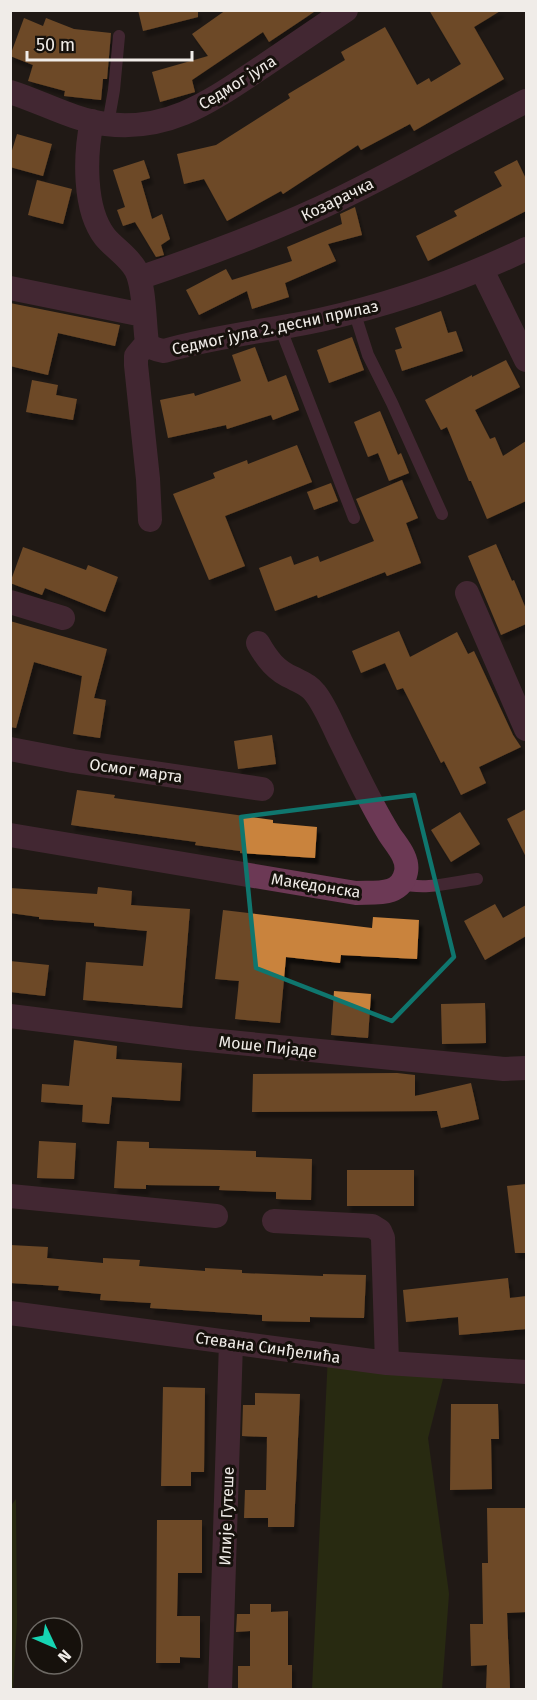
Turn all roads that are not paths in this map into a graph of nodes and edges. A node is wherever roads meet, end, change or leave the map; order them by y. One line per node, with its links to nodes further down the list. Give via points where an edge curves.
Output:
1 (346, 10): 5 (street, Седмог јула, via 203,106 142,125)
2 (119, 36): 5 (lane, via 114,90)
3 (12, 97): 5 (street, Седмог јула)
4 (526, 101): 8 (street, Козарачка, via 329,204)
5 (100, 123): 8 (street, via 88,145 92,212 103,235 134,267)
6 (526, 249): 7 (street, Седмог јула 2. десни прилаз)
7 (482, 270): 10 (street, Седмог јула 2. десни прилаз); 14 (street)
8 (139, 278): 11 (street, Седмог јула 2. десни прилаз)
9 (10, 288): 11 (street)
10 (354, 312): 12 (street, Седмог јула 2. десни прилаз); 15 (lane, via 368,355)
11 (143, 315): 13 (street, Седмог јула 2. десни прилаз)
12 (280, 327): 13 (street, Седмог јула 2. десни прилаз, via 164,351); 16 (lane)
13 (147, 342): 17 (street, via 136,356 136,365)
14 (526, 360)
15 (442, 514)
16 (354, 518)
17 (150, 520)
18 (467, 593): 22 (street)
19 (10, 602): 20 (street)
20 (63, 618)
21 (258, 643): 27 (street, via 275,667 309,686 321,701 359,779 402,852 406,874)
22 (526, 729)
23 (10, 749): 24 (street, Осмог марта)
24 (262, 789)
25 (10, 836): 27 (street, Македонска, via 356,892 385,893)
26 (477, 879): 27 (lane, via 421,886)
27 (401, 883)
28 (10, 1016): 29 (street, Моше Пијаде, via 316,1051)
29 (526, 1068)
30 (10, 1196): 31 (street)
31 (216, 1216)
32 (274, 1221): 35 (street, via 372,1226 380,1231 384,1238)
33 (10, 1313): 34 (street, Стевана Синђелића)
34 (231, 1342): 35 (street, Стевана Синђелића); 37 (street, Илије Гутеше)
35 (387, 1363): 36 (street, Стевана Синђелића)
36 (526, 1372)
37 (220, 1689)

